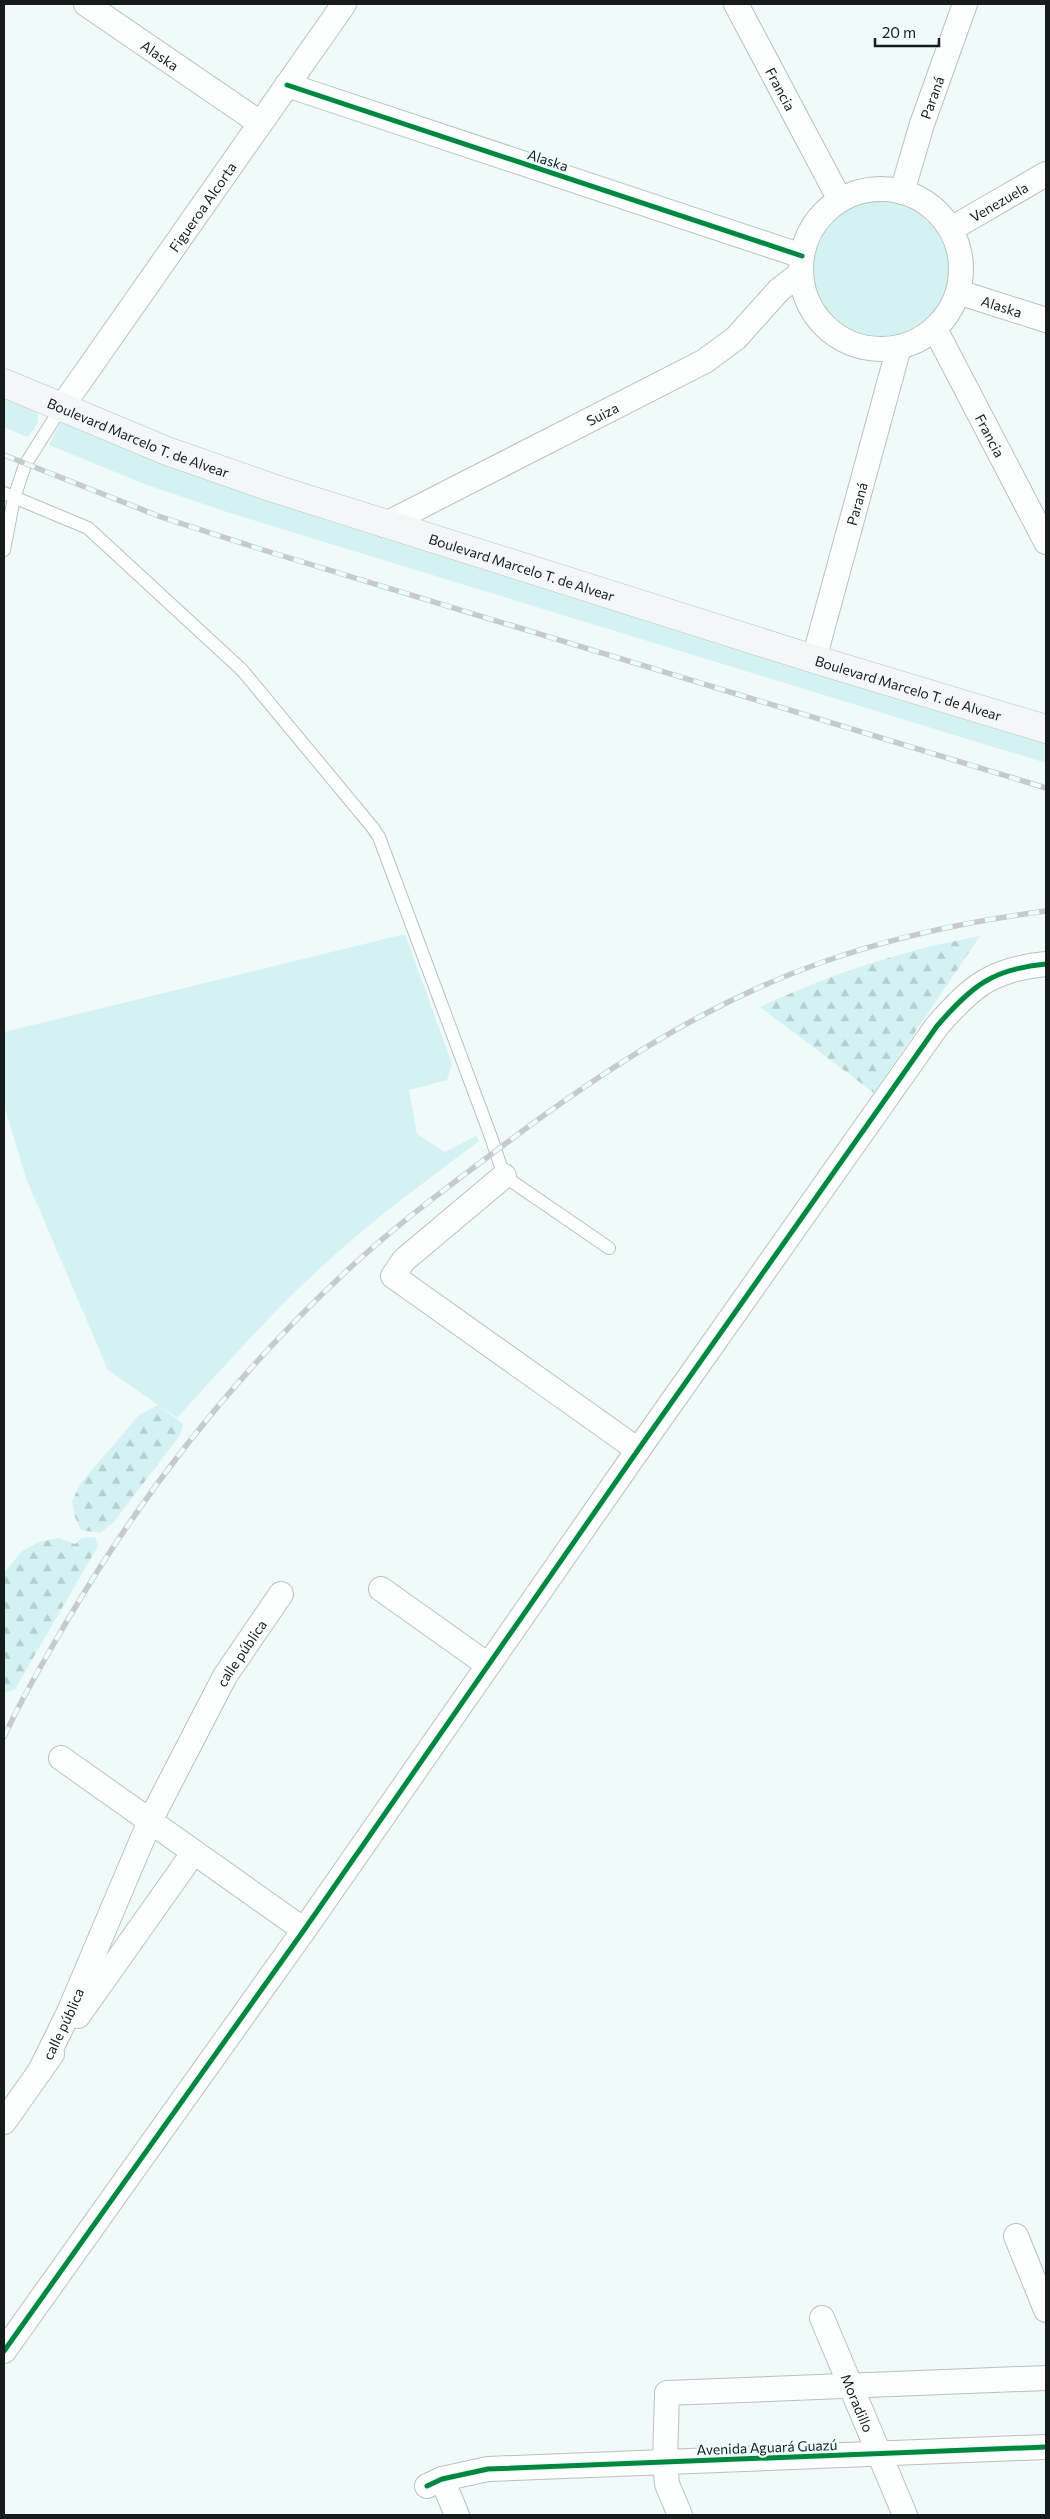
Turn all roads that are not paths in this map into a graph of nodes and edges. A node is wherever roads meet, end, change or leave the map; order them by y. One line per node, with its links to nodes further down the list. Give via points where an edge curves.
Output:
1 (86, 4): 6 (street, Alaska)
2 (344, 4): 5 (street, Figueroa Alcorta)
3 (736, 4): 9 (street, Francia)
4 (965, 4): 8 (street, Paraná, via 922,124)
5 (287, 85): 6 (street, Figueroa Alcorta); 11 (street, Alaska)
6 (260, 124): 17 (street, Figueroa Alcorta)
7 (1046, 174): 10 (street, Venezuela)
8 (902, 192): 9 (street, via 870,190); 10 (street, via 930,206)
9 (840, 200): 11 (street, via 815,224)
10 (951, 229): 12 (street, via 961,260)
11 (802, 265): 15 (street, via 807,300 833,333 871,348); 19 (street, Suiza, via 736,338 705,361)
12 (958, 292): 13 (street, Alaska); 14 (street)
13 (1046, 320)
14 (935, 328): 15 (street, via 918,340); 20 (street, Francia)
15 (899, 347): 22 (street, Paraná)
16 (4, 383): 17 (main road, Boulevard Marcelo T. de Alvear)
17 (61, 408): 18 (lane); 19 (main road, Boulevard Marcelo T. de Alvear, via 167,451)
18 (9, 496): 21 (lane); 25 (lane, via 88,528 190,620 242,670 373,828)
19 (384, 525): 22 (main road, Boulevard Marcelo T. de Alvear)
20 (1046, 542)
21 (4, 550)
22 (814, 659): 23 (main road, Boulevard Marcelo T. de Alvear)
23 (1046, 729)
24 (1046, 964): 27 (street, via 1003,971 980,983 960,999 937,1026)
25 (504, 1176): 26 (lane); 27 (street, via 404,1260 393,1276)
26 (609, 1248)
27 (638, 1450): 30 (street)
28 (381, 1589): 30 (street)
29 (281, 1594): 32 (street, calle pública, via 225,1676)
30 (488, 1665): 34 (street)
31 (61, 1758): 32 (street)
32 (150, 1821): 33 (street); 35 (street, calle pública, via 70,2012)
33 (194, 1852): 34 (street); 35 (street, calle pública)
34 (304, 1930): 40 (street)
35 (42, 2067): 36 (street)
36 (4, 2122)
37 (1016, 2236): 38 (street)
38 (1046, 2310)
39 (822, 2318): 42 (street, Moradillo)
40 (4, 2351)
41 (1046, 2378): 42 (street)
42 (850, 2385): 44 (street, Moradillo); 45 (street, via 667,2393)
43 (1046, 2447): 44 (street, Avenida Aguará Guazú)
44 (879, 2454): 45 (street, Avenida Aguará Guazú); 48 (street, Moradillo)
45 (664, 2462): 46 (street, Avenida Aguará Guazú, via 488,2469 434,2483); 47 (street, via 667,2484)
46 (457, 2515)
47 (680, 2515)
48 (905, 2515)

